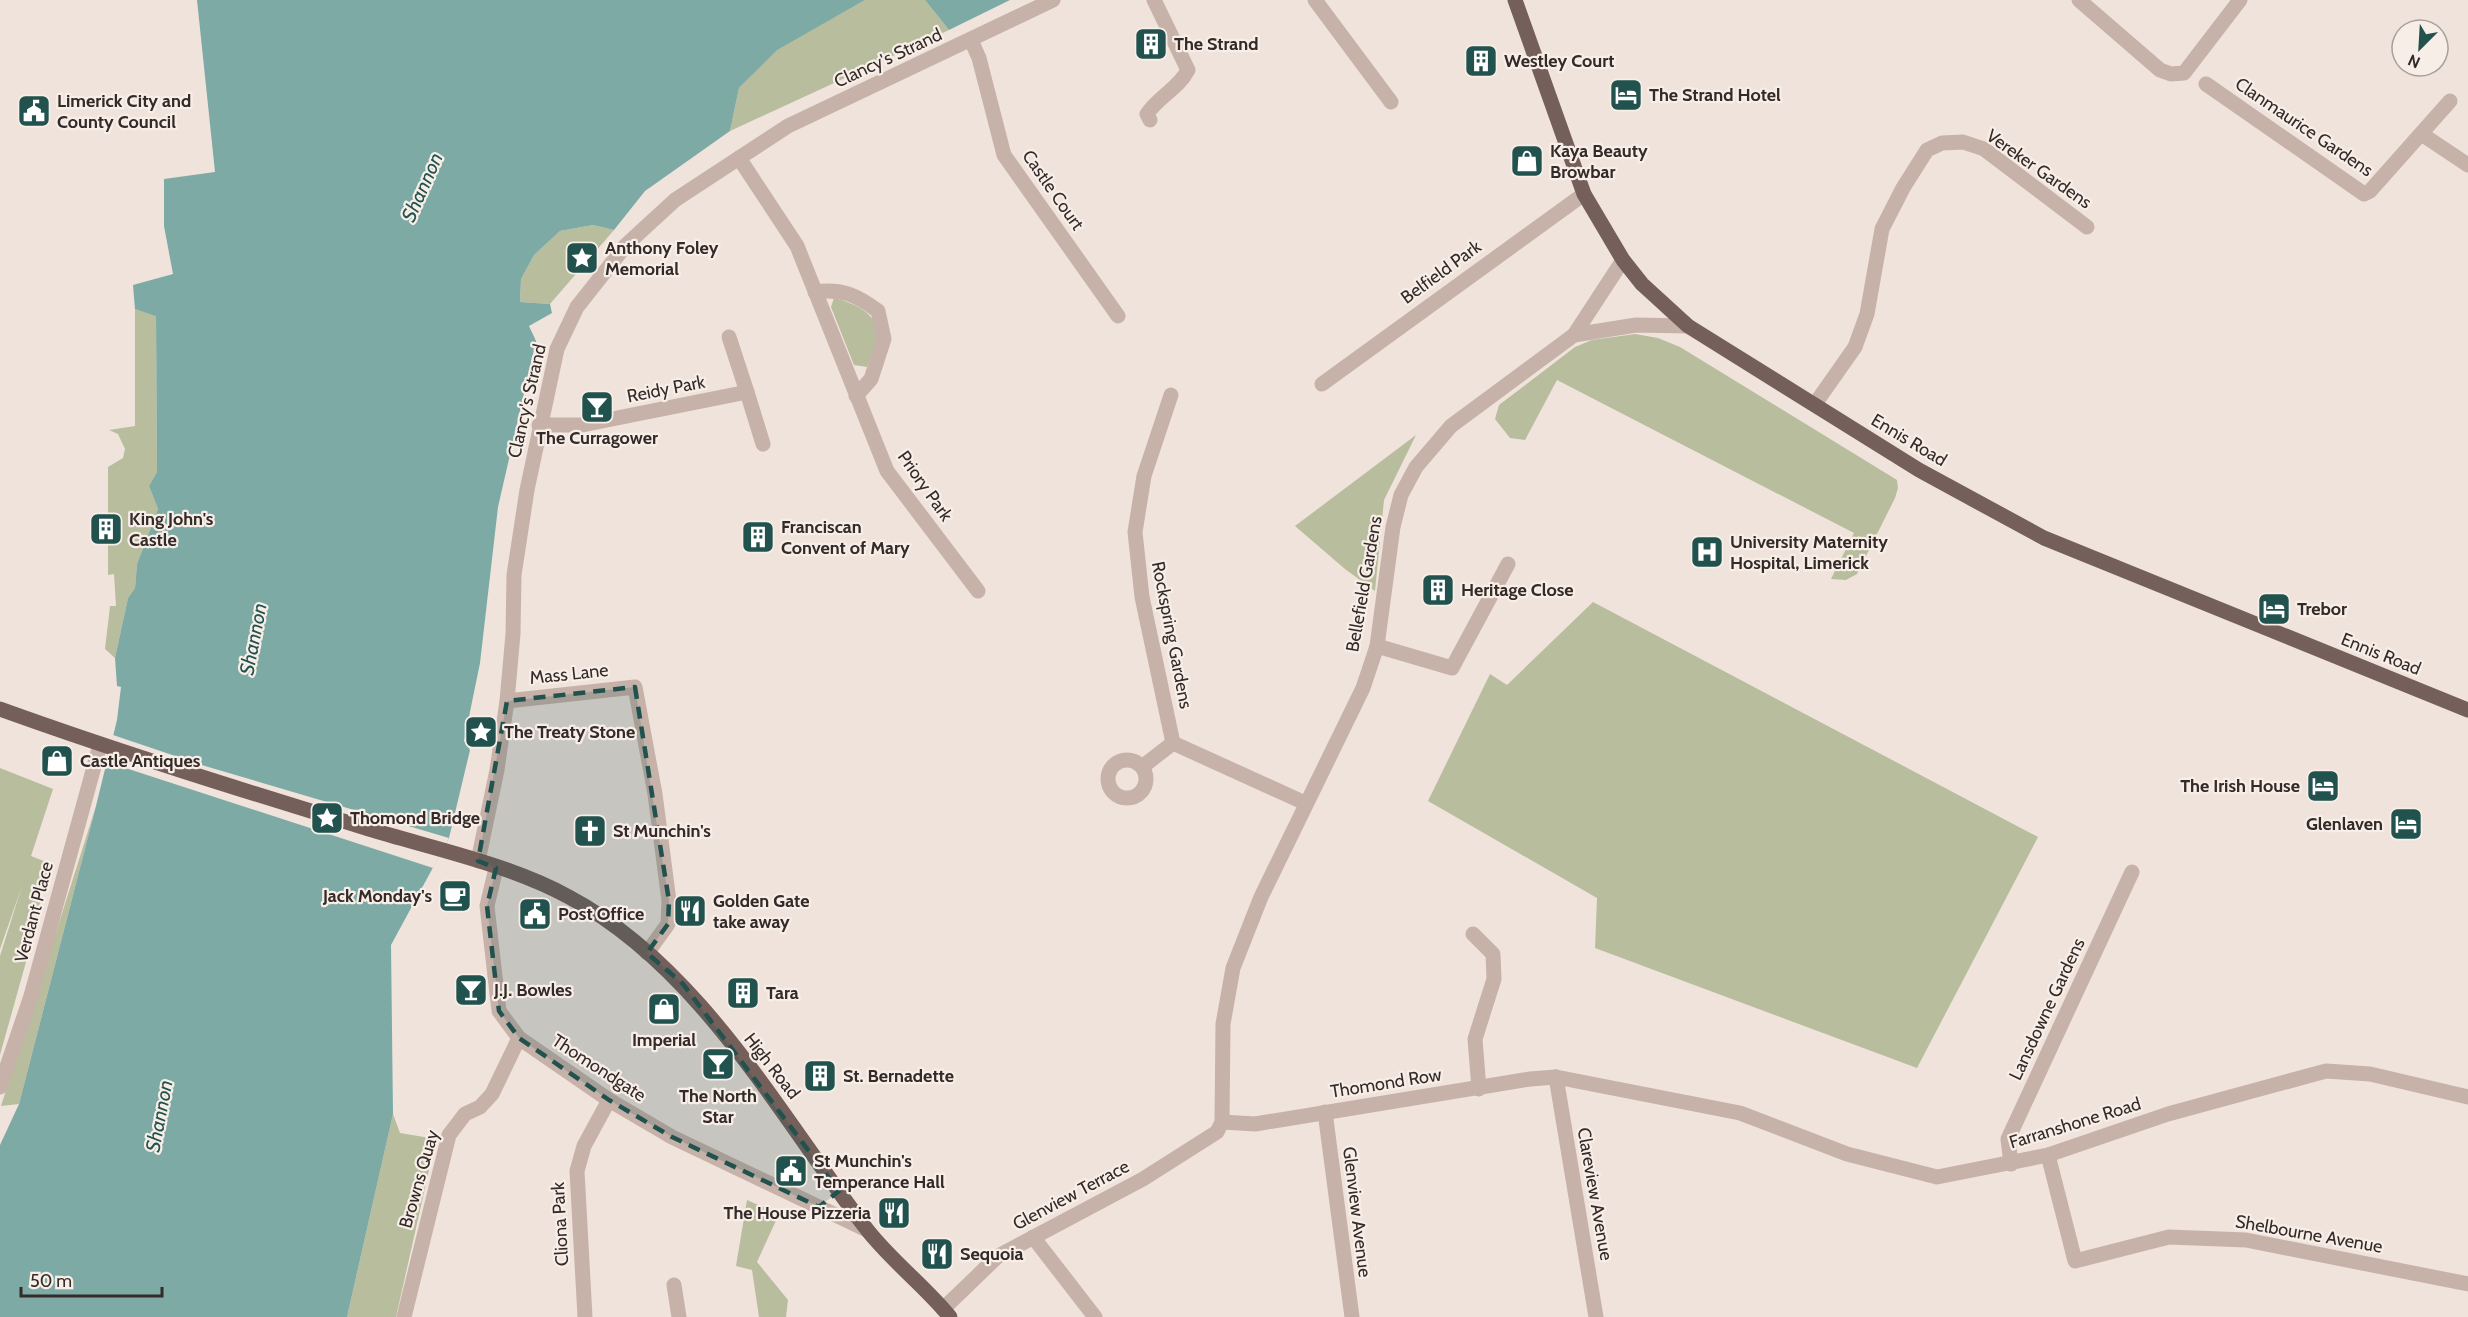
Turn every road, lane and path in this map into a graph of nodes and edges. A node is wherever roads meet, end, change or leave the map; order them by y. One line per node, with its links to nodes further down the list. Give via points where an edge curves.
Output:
1 (1053, 0): 7 (street, Clancy's Strand)
2 (1154, 0): 11 (street, via 1191,76 1184,77 1155,101 1147,114)
3 (1315, 0): 10 (street)
4 (1515, 0): 15 (main road, Ennis Road)
5 (2079, 0): 6 (street, via 2160,70 2171,74 2184,73)
6 (2240, 0)
7 (971, 40): 13 (street, Clancy's Strand, via 788,126); 19 (street, Castle Court, via 1004,155)
8 (2206, 84): 12 (street, Clanmaurice Gardens, via 2364,194)
9 (2450, 101): 12 (street, Clanmaurice Gardens)
10 (1390, 102)
11 (1150, 120)
12 (2423, 135): 14 (street)
13 (739, 158): 18 (street, Priory Park, via 797,246); 28 (street, Clancy's Strand, via 675,200 626,245 577,307 557,349)
14 (2468, 165)
15 (1584, 194): 17 (main road, Ennis Road); 23 (street, Belfield Park)
16 (2087, 227): 27 (street, Vereker Gardens, via 1984,149 1963,142 1942,143 1927,150 1882,229 1868,314 1855,347)
17 (1623, 260): 20 (main road, Ennis Road, via 1642,284); 21 (street, Bellefield Gardens)
18 (815, 292): 26 (street, Priory Park); 26 (street, via 834,290 860,296 878,311 884,339 871,379)
19 (1118, 316)
20 (1688, 326): 21 (street, via 1636,326); 27 (main road, Ennis Road)
21 (1574, 334): 32 (street, Bellefield Gardens, via 1451,426 1416,467 1401,495 1393,527)
22 (729, 337): 24 (street)
23 (1322, 384)
24 (747, 392): 28 (street, Reidy Park, via 582,425); 29 (street)
25 (1171, 395): 36 (street, Rockspring Gardens, via 1144,476 1135,532 1142,597)
26 (856, 396): 31 (street, Priory Park, via 887,471)
27 (1815, 404): 35 (main road, Ennis Road, via 1919,470 2044,538)
28 (539, 425): 33 (street, Clancy's Strand, via 517,550)
29 (763, 444)
30 (1508, 564): 32 (street, via 1452,668)
31 (978, 591)
32 (1377, 646): 39 (street, Bellefield Gardens, via 1363,688)
33 (507, 701): 40 (street, Clancy's Strand); 44 (street, Mass Lane, via 635,687 669,901 668,924)
34 (0, 709): 37 (main road)
35 (2468, 710)
36 (1173, 743): 38 (street); 39 (street)
37 (103, 747): 40 (main road, High Road); 47 (street, Verdant Place, via 31,996)
38 (1142, 767)
39 (1305, 803): 52 (street, Bellefield Gardens, via 1233,968 1223,1024)
40 (478, 861): 41 (main road, High Road)
41 (496, 868): 44 (main road, High Road, via 569,897); 45 (street, Thomondgate, via 487,906 499,1011)
42 (2132, 872): 54 (street, Lansdowne Gardens, via 2008,1139)
43 (1473, 934): 48 (street, via 1492,954 1494,979 1474,1039)
44 (647, 953): 55 (main road, High Road, via 683,984 789,1119)
45 (519, 1038): 50 (street, Thomondgate); 62 (street, Browns Quay, via 492,1094 480,1107 465,1114 449,1135)
46 (1556, 1077): 48 (street, Thomond Row, via 1530,1078); 54 (street, Farranshone Road, via 1740,1113 1847,1154 1937,1177); 67 (street, Clareview Avenue)
47 (0, 1087)
48 (1479, 1089): 51 (street, Thomond Row)
49 (2468, 1097): 53 (street, Farranshone Road, via 2370,1074 2326,1071 2168,1114)
50 (609, 1100): 56 (street, Thomondgate, via 672,1137); 63 (street, Cliona Park, via 584,1146 577,1171)
51 (1324, 1112): 52 (street, Thomond Row, via 1255,1124); 66 (street, Glenview Avenue)
52 (1222, 1122): 58 (street, Glenview Terrace, via 1217,1131 1143,1179)
53 (2048, 1155): 54 (street, Farranshone Road); 59 (street, Shelbourne Avenue, via 2075,1261 2169,1237 2246,1240)
54 (2011, 1164)
55 (839, 1191): 56 (street); 57 (main road, High Road)
56 (819, 1207): 57 (street, Thomondgate)
57 (867, 1230): 61 (main road, High Road)
58 (1033, 1237): 61 (street, Glenview Terrace, via 998,1256); 65 (street)
59 (2468, 1284)
60 (674, 1285): 64 (street)
61 (946, 1313)
62 (404, 1317)
63 (585, 1317)
64 (679, 1317)
65 (1095, 1317)
66 (1352, 1317)
67 (1596, 1317)

